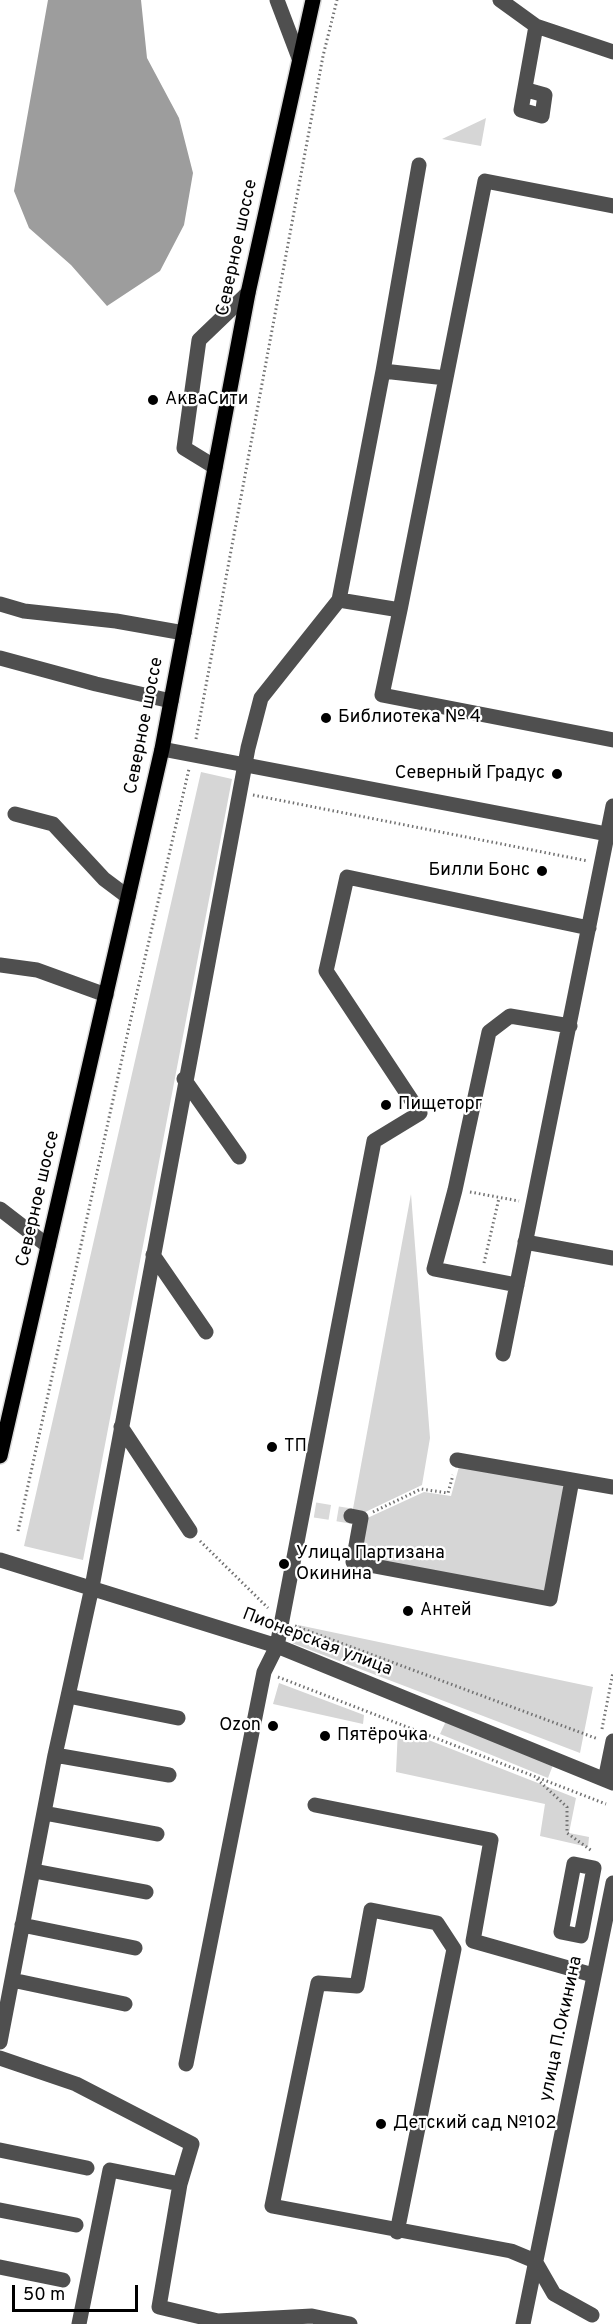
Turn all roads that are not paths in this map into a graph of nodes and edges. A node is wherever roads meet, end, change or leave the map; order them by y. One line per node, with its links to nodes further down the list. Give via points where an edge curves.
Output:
1 (277, 0): 6 (street)
2 (313, 0): 6 (main road, Северное шоссе)
3 (500, 0): 4 (street)
4 (536, 26): 5 (street); 7 (street)
5 (613, 52)
6 (299, 58): 10 (main road, Северное шоссе)
7 (526, 90)
8 (418, 165): 11 (street)
9 (613, 206): 12 (street, via 485,181)
10 (248, 293): 13 (main road, Северное шоссе); 13 (street, via 199,340 184,448)
11 (383, 371): 12 (street); 14 (street)
12 (446, 378): 16 (street)
13 (215, 466): 17 (main road, Северное шоссе)
14 (339, 600): 16 (street); 22 (street, via 261,698)
15 (0, 604): 17 (street)
16 (400, 610): 20 (street, via 382,695)
17 (184, 633): 19 (main road, Северное шоссе)
18 (0, 658): 19 (street)
19 (171, 701): 21 (main road, Северное шоссе)
20 (613, 740)
21 (162, 749): 22 (street); 26 (main road, Северное шоссе)
22 (245, 765): 25 (street); 31 (street)
23 (613, 806): 25 (street)
24 (15, 814): 26 (street, via 53,824 104,879)
25 (607, 834): 27 (street)
26 (128, 897): 29 (main road, Северное шоссе)
27 (590, 928): 30 (street); 50 (street, via 347,877 326,971 420,1113 374,1141 309,1509)
28 (0, 965): 29 (street, via 37,970)
29 (106, 994): 35 (main road, Северное шоссе)
30 (570, 1026): 34 (street); 38 (street, via 510,1017 489,1032 434,1269)
31 (184, 1079): 32 (street); 36 (street)
32 (239, 1157)
33 (0, 1209): 35 (street)
34 (525, 1242): 37 (street); 38 (street)
35 (48, 1246): 42 (main road, Северное шоссе)
36 (153, 1255): 39 (street); 41 (street)
37 (613, 1258)
38 (517, 1285): 40 (street)
39 (206, 1332)
40 (503, 1354)
41 (121, 1427): 47 (street); 49 (street)
42 (0, 1456)
43 (457, 1460): 44 (street)
44 (572, 1480): 45 (street); 46 (street, via 550,1599 353,1562)
45 (613, 1487)
46 (356, 1517)
47 (190, 1531)
48 (0, 1560): 49 (street, Пионерская улица)
49 (92, 1587): 50 (street, Пионерская улица); 51 (street)
50 (278, 1646): 56 (street, Пионерская улица); 70 (street, via 264,1672)
51 (68, 1696): 52 (street); 54 (street)
52 (178, 1718)
53 (607, 1740): 56 (street)
54 (55, 1755): 55 (street); 58 (street)
55 (169, 1775)
56 (609, 1782)
57 (315, 1805): 65 (street, via 491,1840 473,1941)
58 (44, 1813): 59 (street); 60 (street)
59 (158, 1834)
60 (34, 1871): 62 (street); 63 (street)
61 (613, 1883): 65 (street, улица П.Окинина)
62 (146, 1892)
63 (22, 1925): 64 (street); 66 (street)
64 (135, 1948)
65 (593, 1975): 77 (street, улица П.Окинина)
66 (12, 1980): 67 (street); 68 (street)
67 (125, 2004)
68 (0, 2042)
69 (0, 2058): 73 (street, via 75,2084 192,2144)
70 (186, 2064)
71 (0, 2150): 72 (street)
72 (87, 2168)
73 (180, 2184): 81 (street, via 110,2170); 82 (street, via 159,2307 218,2321 312,2316)
74 (0, 2210): 75 (street)
75 (76, 2225)
76 (397, 2232): 76 (street, via 272,2206 318,1983 357,1986 371,1910 437,1923 454,1949); 77 (street, via 511,2251)
77 (534, 2261): 80 (street, via 554,2294); 83 (street, улица П.Окинина)
78 (0, 2267): 79 (street)
79 (63, 2280)
80 (592, 2315)
81 (79, 2324)
82 (350, 2324)
83 (522, 2324)

